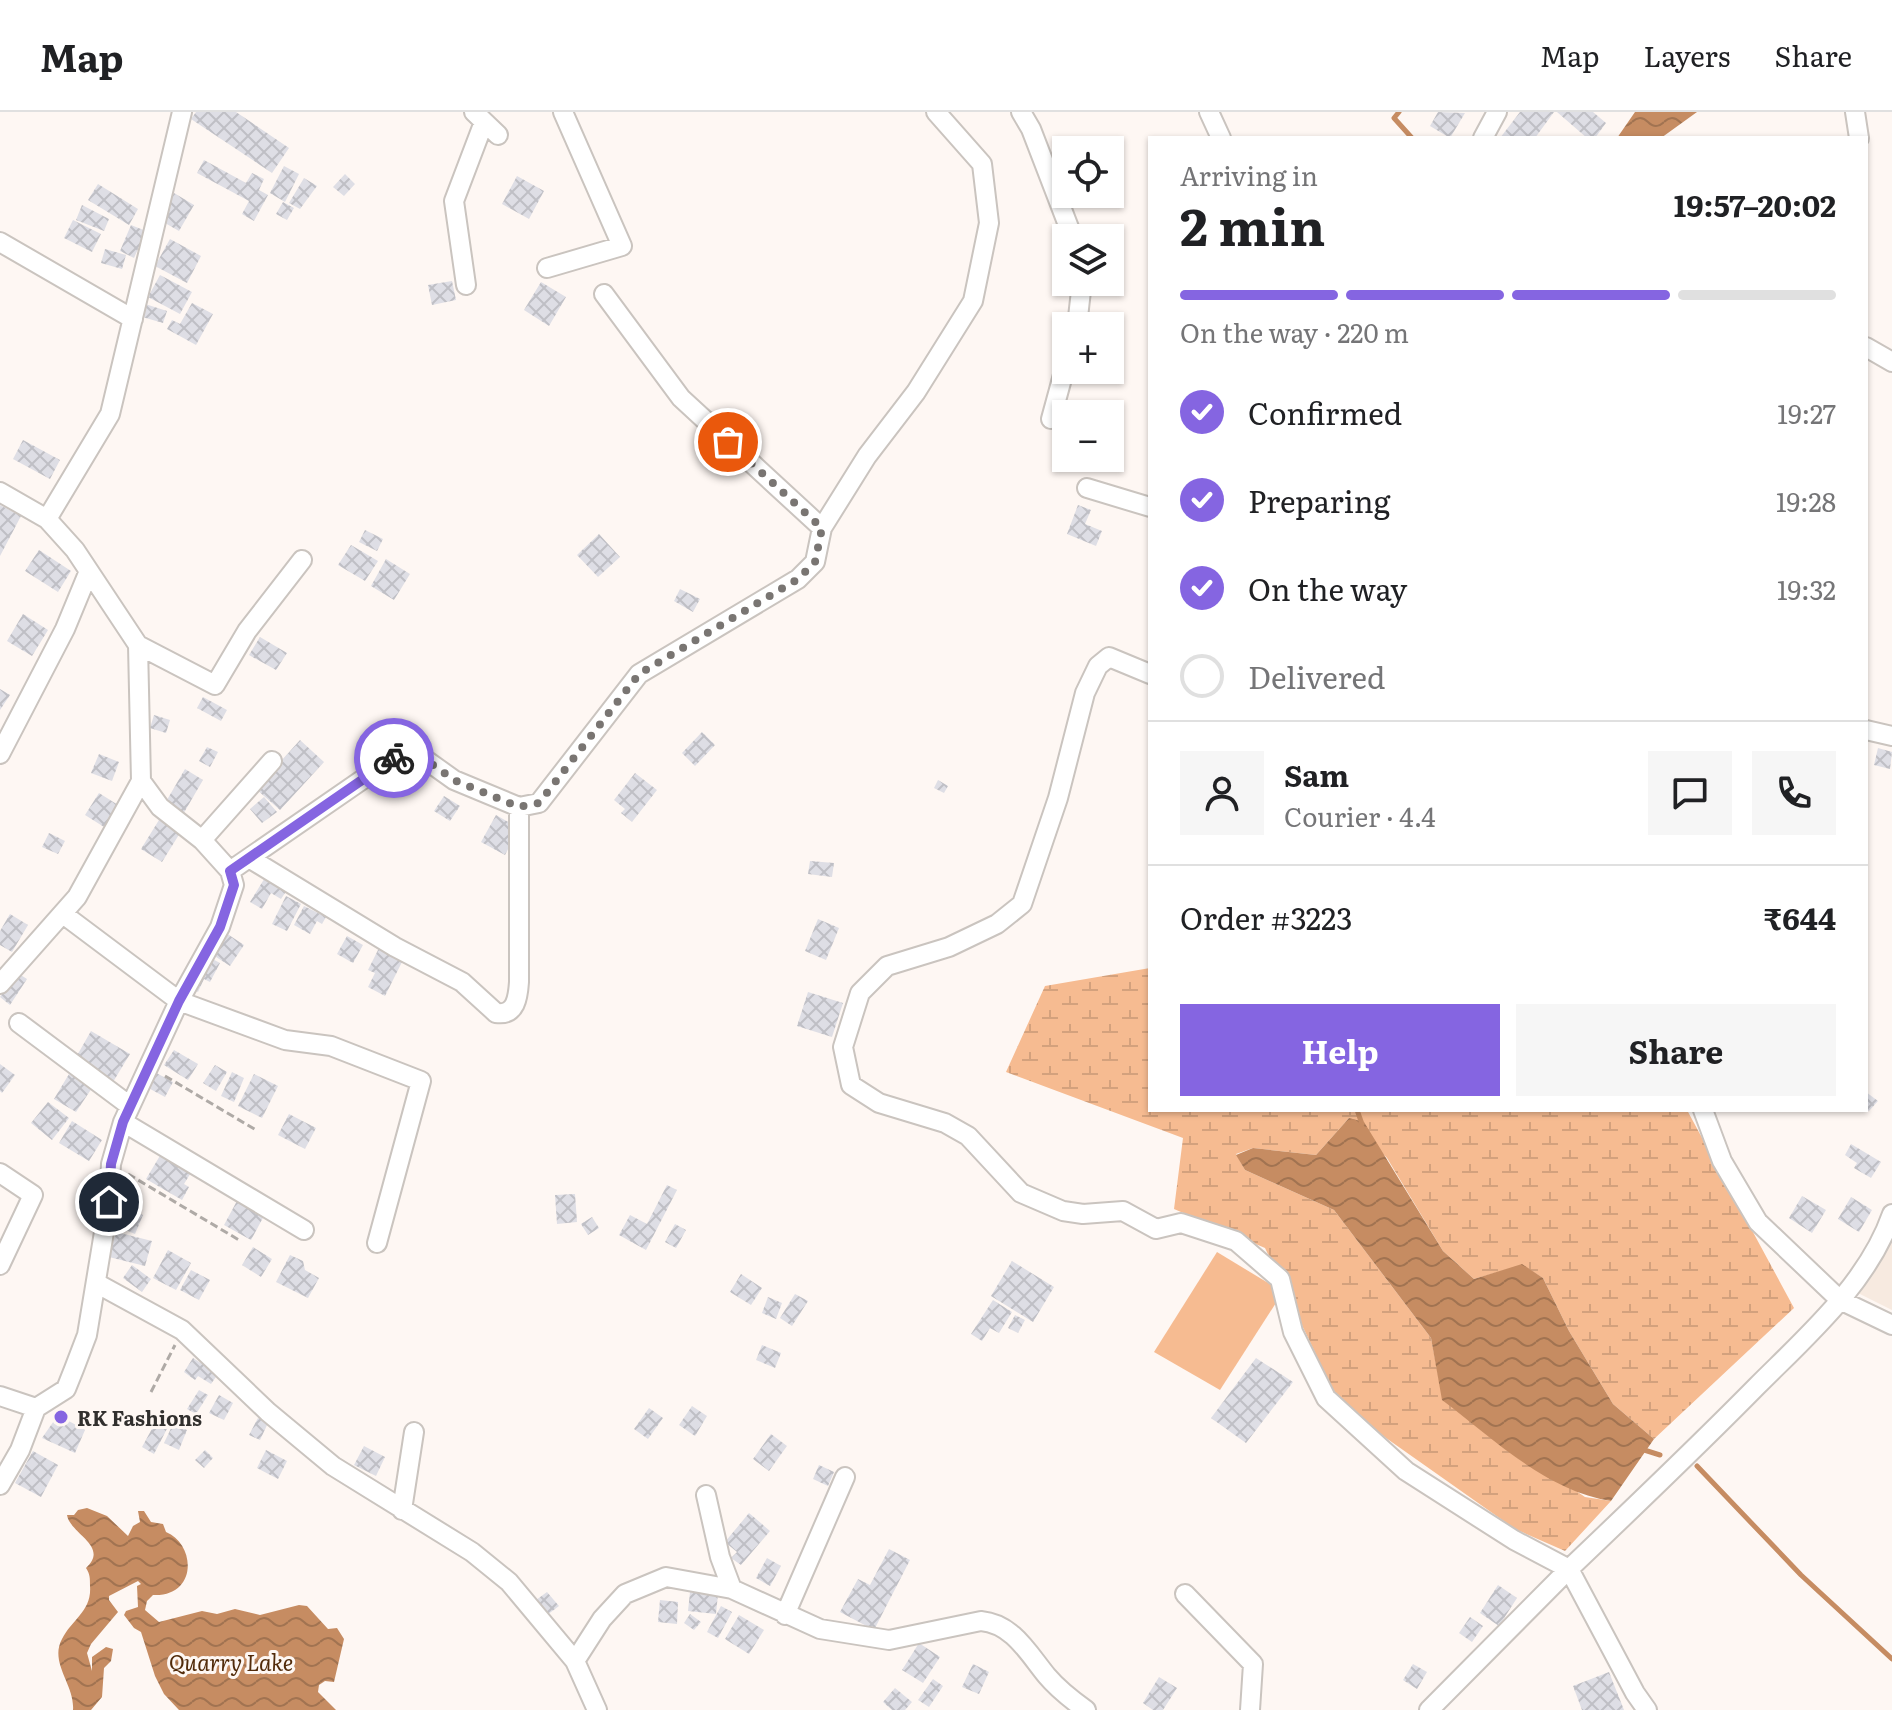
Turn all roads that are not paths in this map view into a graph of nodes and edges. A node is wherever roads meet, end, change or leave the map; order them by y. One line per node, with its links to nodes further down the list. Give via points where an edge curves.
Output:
1 (182, 112): 18 (street)
2 (563, 112): 15 (street, via 622,246)
3 (936, 112): 27 (street, via 982,164 989,223 973,301)
4 (1021, 112): 13 (street)
5 (1209, 112): 10 (street)
6 (1497, 112): 11 (street)
7 (1855, 112): 12 (street)
8 (479, 117): 9 (street); 16 (street, via 454,201)
9 (498, 135)
10 (1220, 136)
11 (1484, 136)
12 (1859, 136)
13 (1068, 224)
14 (0, 242): 18 (street)
15 (547, 268)
16 (466, 285)
17 (604, 294): 27 (street, via 681,398)
18 (133, 319): 26 (street, via 110,414)
19 (1868, 348): 20 (street)
20 (1892, 362)
21 (1061, 384): 22 (street)
22 (1051, 419)
23 (1087, 488): 25 (street)
24 (0, 492): 26 (street)
25 (1148, 506)
26 (47, 519): 29 (street)
27 (822, 528): 37 (street, via 815,562 798,579 639,674 539,803)
28 (302, 560): 30 (street, via 247,631 215,685)
29 (89, 571): 30 (street); 34 (street)
30 (138, 645): 36 (street)
31 (1148, 673): 62 (street, via 1109,657 1098,666 1085,693 1058,798 1022,904 997,924 949,947 887,966 860,993 843,1047 851,1085 879,1103 945,1123 968,1136 1021,1193 1063,1211 1123,1211 1156,1229 1181,1223 1236,1241 1280,1279 1293,1332 1326,1398 1406,1471)
32 (1868, 730): 33 (street)
33 (1892, 736)
34 (0, 754)
35 (272, 761): 38 (street)
36 (141, 781): 38 (street, via 160,807); 41 (street)
37 (519, 807): 39 (street, via 454,780 419,755 398,755); 39 (street, via 519,982 516,1004 508,1013 496,1013 462,982)
38 (202, 840): 40 (street)
39 (249, 858): 40 (street)
40 (230, 871): 43 (street, via 234,885 220,927)
41 (63, 914): 42 (street); 43 (street)
42 (0, 984)
43 (179, 1001): 46 (street); 50 (street, via 285,1040 331,1046 421,1081)
44 (19, 1023): 46 (street)
45 (1704, 1112): 53 (street, via 1722,1161 1758,1222)
46 (126, 1114): 49 (street); 52 (street, via 111,1164)
47 (0, 1173): 51 (street, via 33,1195)
48 (1892, 1214): 53 (street, via 1875,1251)
49 (304, 1230)
50 (377, 1243)
51 (0, 1265)
52 (96, 1283): 56 (street, via 87,1335 66,1389); 61 (street, via 182,1330 333,1466)
53 (1840, 1300): 54 (street); 62 (street)
54 (1892, 1325)
55 (0, 1396): 56 (street)
56 (36, 1408): 59 (street)
57 (414, 1432): 61 (street)
58 (845, 1477): 65 (street)
59 (0, 1485)
60 (706, 1495): 63 (street)
61 (402, 1510): 66 (street, via 472,1552 509,1582)
62 (1569, 1569): 70 (street); 71 (street)
63 (732, 1589): 65 (street); 66 (street, via 666,1577 625,1594)
64 (1185, 1594): 69 (street, via 1253,1664)
65 (785, 1615): 68 (street, via 820,1629 889,1640 993,1622 1004,1626 1050,1679)
66 (575, 1661): 67 (street)
67 (597, 1710)
68 (1086, 1710)
69 (1250, 1710)
70 (1429, 1710)
71 (1647, 1710)

